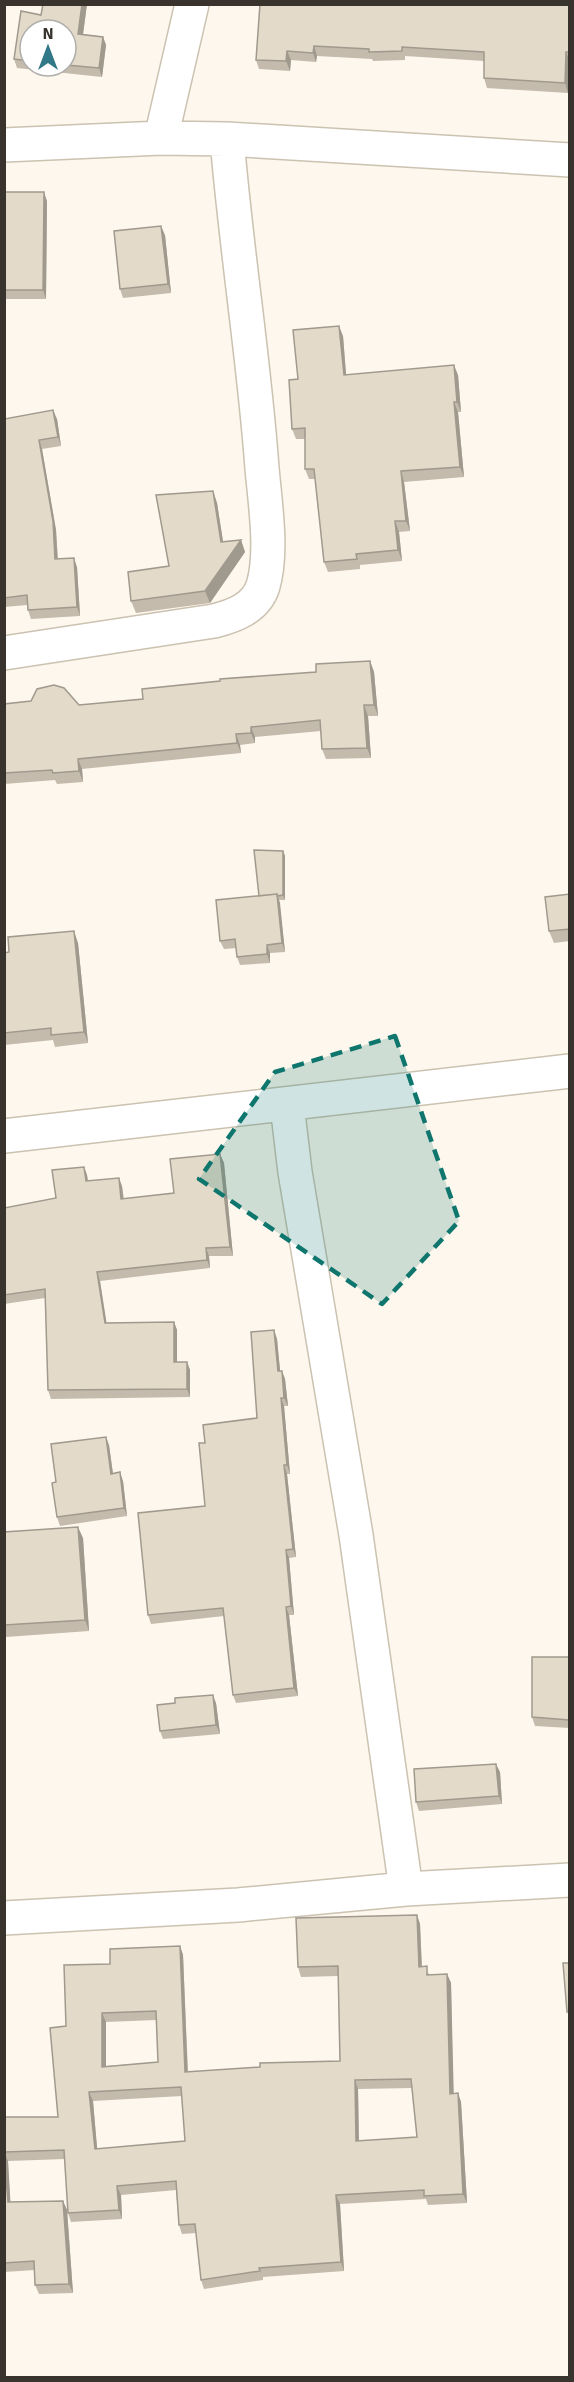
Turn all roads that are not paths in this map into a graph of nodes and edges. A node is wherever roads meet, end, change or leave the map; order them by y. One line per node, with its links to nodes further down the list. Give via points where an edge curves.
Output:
1 (192, 4): 2 (street)
2 (161, 138): 3 (street); 4 (street)
3 (227, 139): 5 (street); 6 (street, via 257,395 268,542 263,586 244,611 214,621)
4 (4, 145)
5 (570, 159)
6 (4, 653)
7 (570, 1071): 8 (street)
8 (287, 1105): 9 (street); 11 (street, via 356,1535)
9 (4, 1136)
10 (570, 1880): 11 (street)
11 (406, 1889): 12 (street, via 238,1905)
12 (4, 1918)

